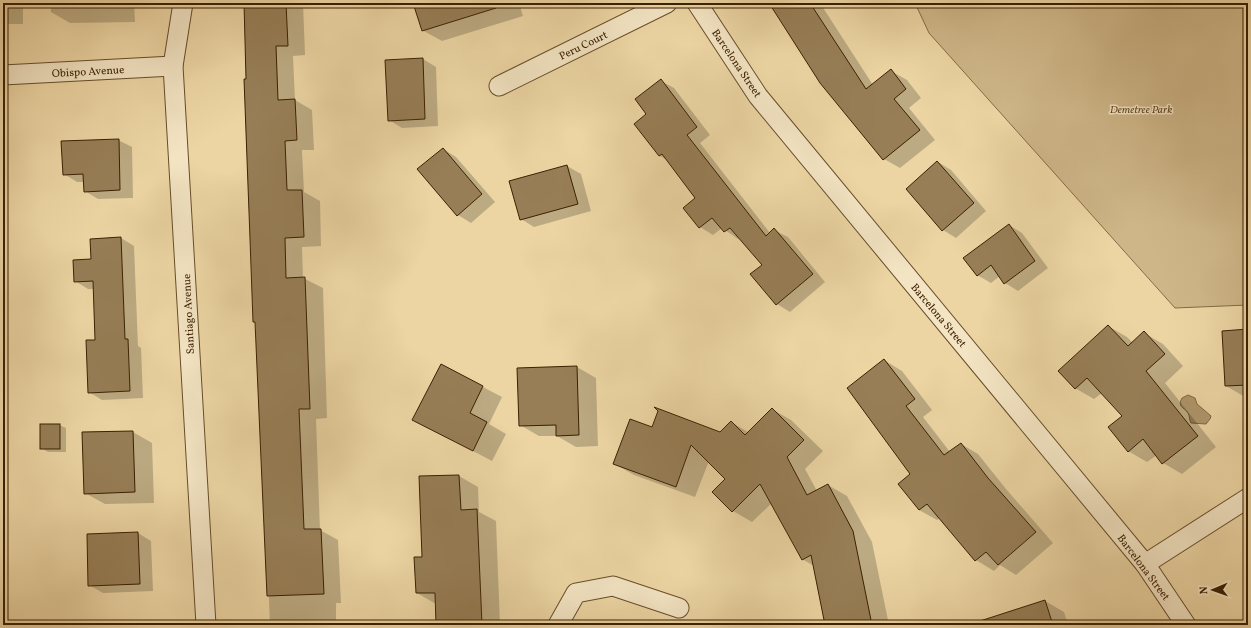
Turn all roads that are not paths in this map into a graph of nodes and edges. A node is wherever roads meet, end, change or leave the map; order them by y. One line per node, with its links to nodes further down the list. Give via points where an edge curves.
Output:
1 (182, 3): 4 (street, Santiago Avenue)
2 (667, 3): 6 (street, Peru Court)
3 (697, 3): 8 (street, Barcelona Street, via 758,96)
4 (174, 66): 5 (street, Obispo Avenue); 10 (street, Santiago Avenue)
5 (3, 75)
6 (499, 86)
7 (1248, 498): 8 (street)
8 (1145, 564): 12 (street, Barcelona Street)
9 (680, 608): 11 (street, via 614,586 576,593)
10 (206, 625)
11 (558, 625)
12 (1186, 625)

